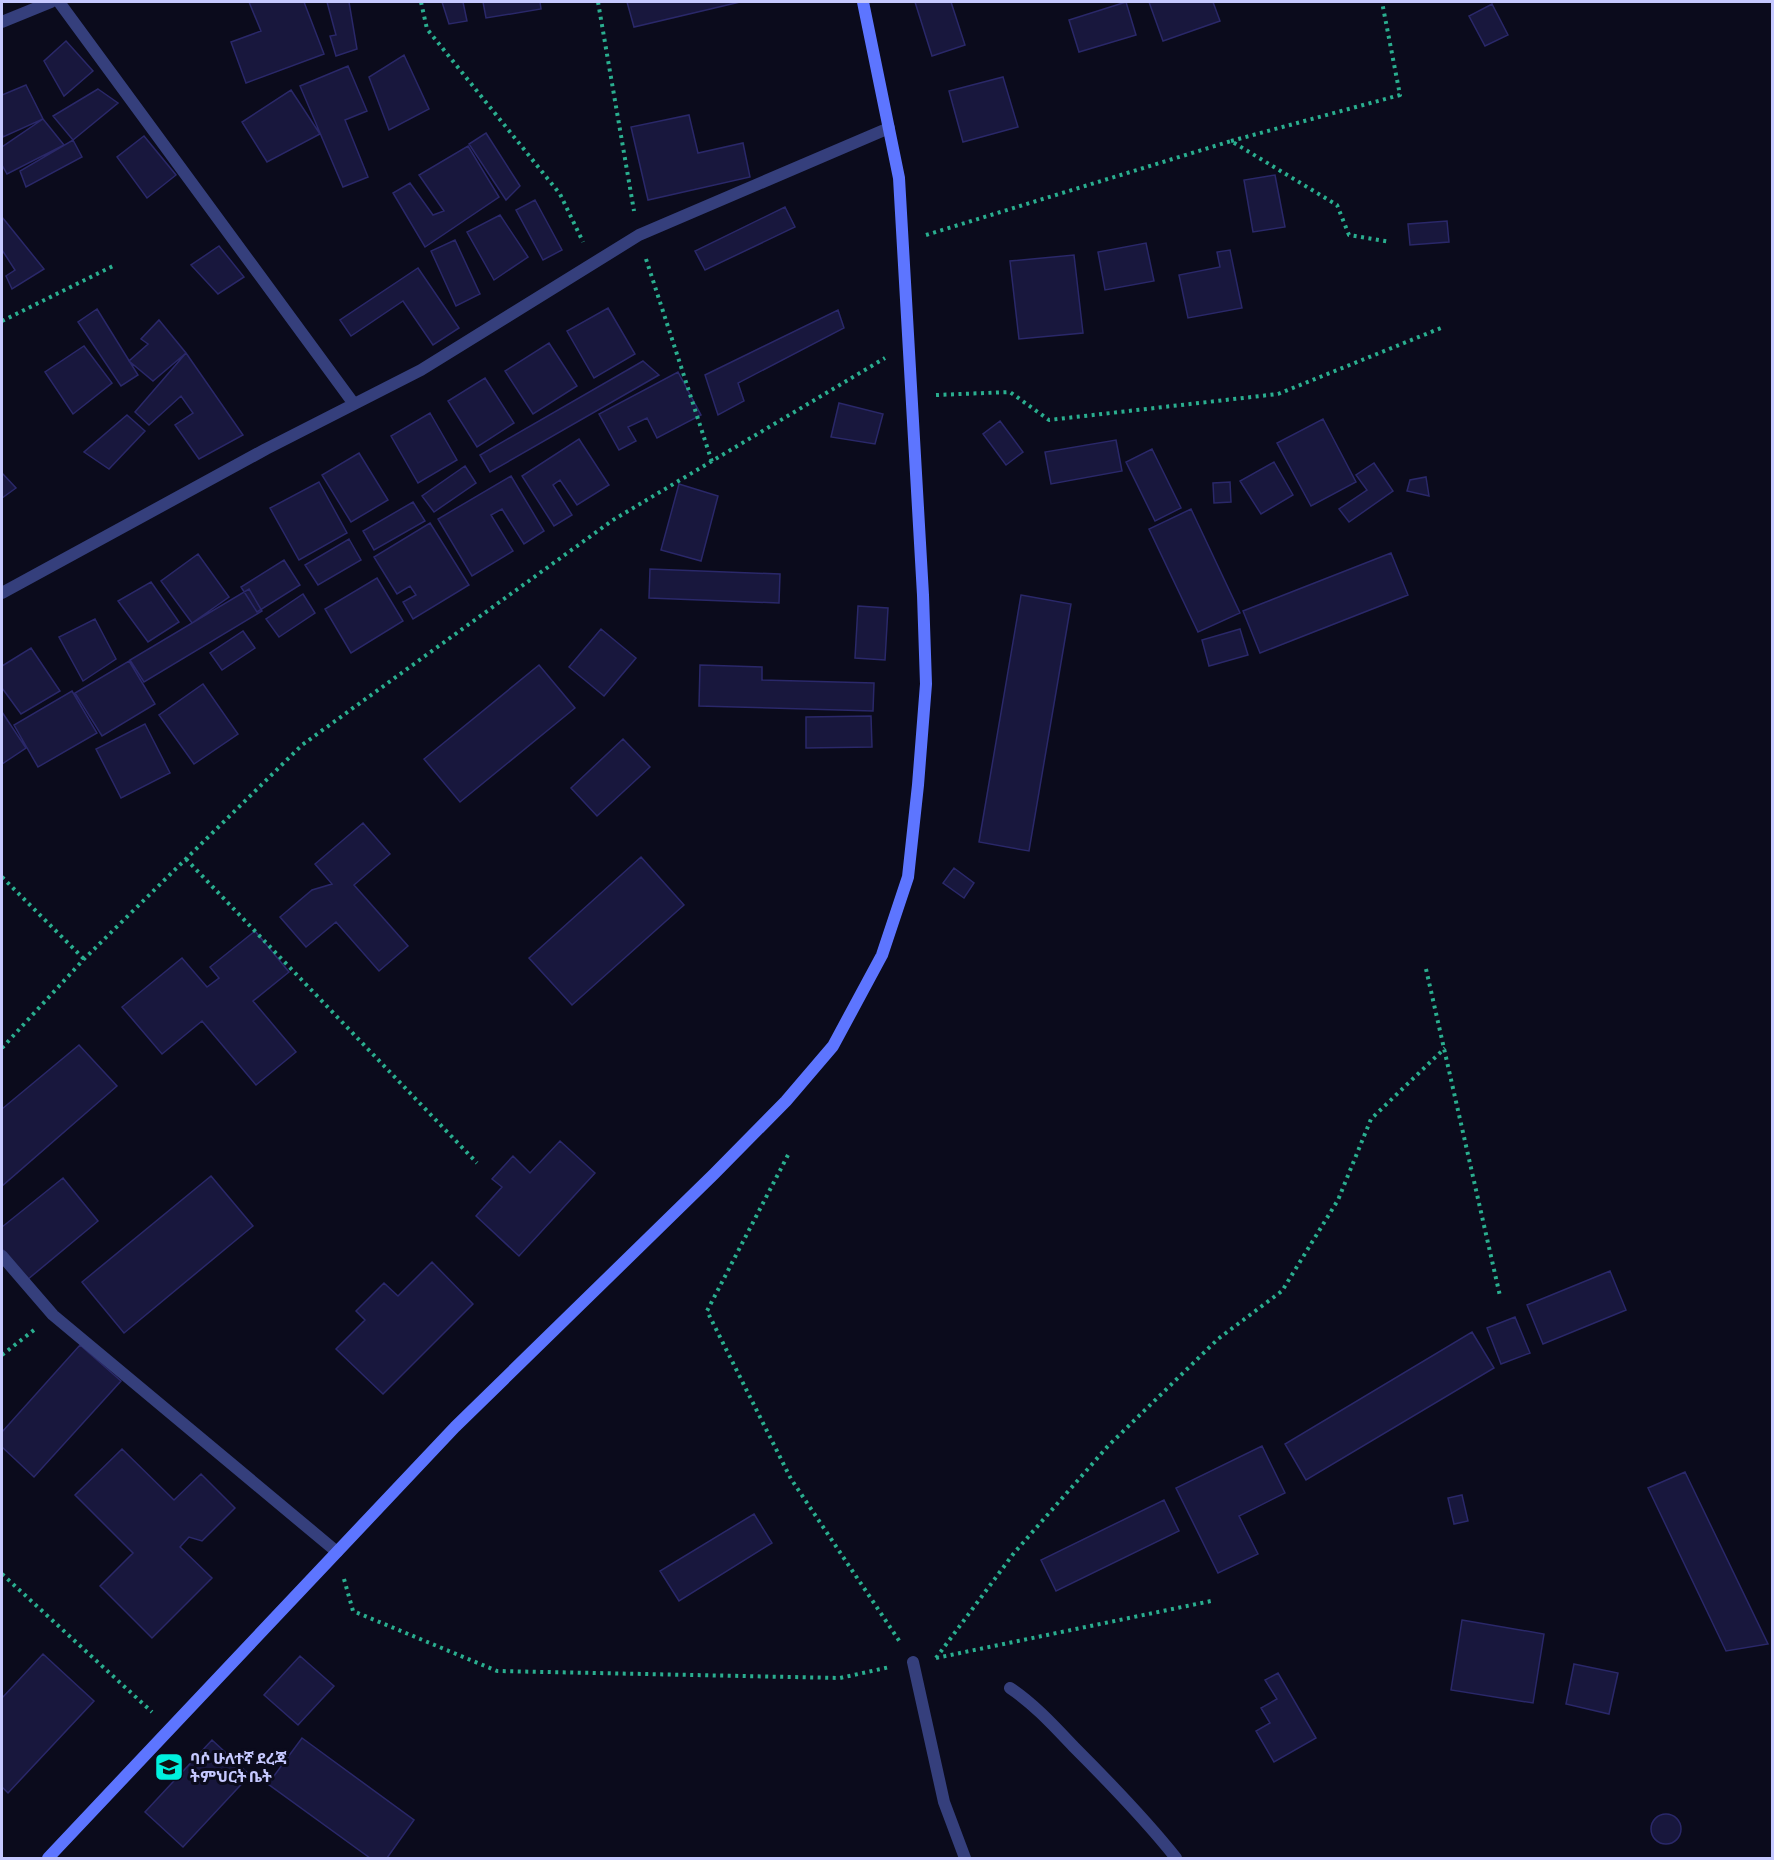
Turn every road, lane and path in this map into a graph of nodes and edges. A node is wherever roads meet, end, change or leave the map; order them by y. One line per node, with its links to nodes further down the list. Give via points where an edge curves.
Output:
1 (51, 2): 7 (street)
2 (59, 2): 19 (street)
3 (422, 2): 13 (path, via 427,28 560,194)
4 (598, 2): 10 (path)
5 (863, 2): 8 (street)
6 (1382, 2): 9 (path, via 1400,95)
7 (2, 22)
8 (889, 128): 10 (street); 11 (street, via 899,178)
9 (1231, 141): 11 (path); 12 (path, via 1337,205 1349,235)
10 (639, 235): 13 (street); 20 (path)
11 (903, 242): 17 (street)
12 (1390, 242)
13 (593, 263): 19 (street, via 421,370)
14 (115, 266): 15 (path)
15 (2, 321)
16 (1441, 328): 18 (path, via 1278,394 1049,420 1010,392)
17 (909, 344): 18 (street); 20 (path)
18 (911, 396): 34 (street, via 926,684 908,877 882,955 833,1046 786,1101 455,1427)
19 (354, 404): 21 (street)
20 (712, 462): 22 (path, via 614,520 302,745)
21 (2, 593)
22 (186, 859): 24 (path); 29 (path)
23 (2, 877): 24 (path)
24 (84, 959): 26 (path)
25 (1426, 969): 27 (path)
26 (2, 1048)
27 (1445, 1048): 31 (path); 37 (path, via 1371,1119 1338,1200 1282,1291 1218,1340 1108,1446 1014,1553)
28 (788, 1155): 38 (path, via 707,1311 791,1479)
29 (477, 1163)
30 (2, 1256): 32 (street)
31 (1500, 1296)
32 (53, 1315): 33 (path); 34 (street)
33 (2, 1354)
34 (337, 1552): 38 (path, via 353,1611 497,1671 840,1678); 40 (street)
35 (2, 1574): 40 (path)
36 (1210, 1601): 37 (path)
37 (936, 1658): 38 (path)
38 (913, 1662): 42 (street, via 944,1802)
39 (1010, 1688): 43 (street, via 1028,1700 1091,1764)
40 (170, 1729): 41 (street)
41 (48, 1858)
42 (965, 1858)
43 (1176, 1858)

